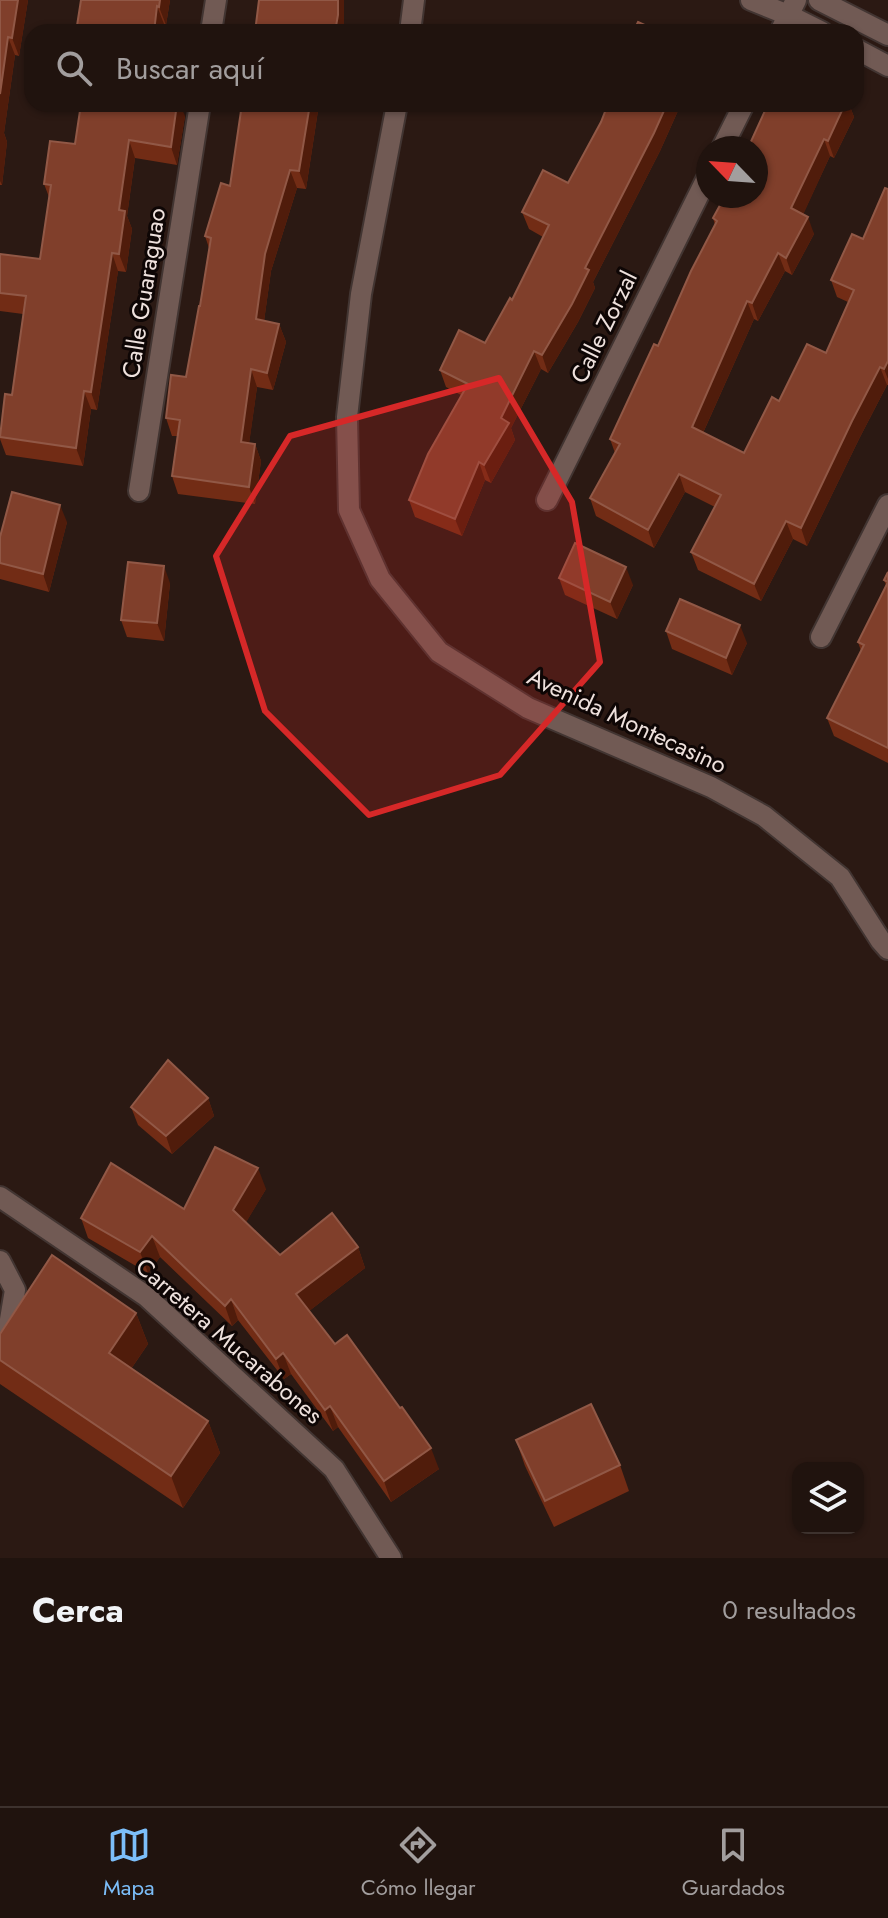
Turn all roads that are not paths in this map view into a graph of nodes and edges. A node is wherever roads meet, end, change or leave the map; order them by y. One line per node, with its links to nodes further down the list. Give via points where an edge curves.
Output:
1 (216, 0): 6 (street)
2 (414, 0): 7 (street)
3 (751, 0): 5 (street)
4 (819, 0): 8 (street)
5 (788, 16)
6 (212, 24)
7 (411, 24)
8 (888, 35)
9 (864, 53): 10 (street)
10 (888, 66)
11 (199, 112): 16 (street, Calle Guaraguao)
12 (395, 112): 20 (street, Avenida Montecasino, via 361,294 347,417 349,510 380,579 439,652 528,708 711,787 764,816 840,877)
13 (740, 112): 14 (street)
14 (728, 136)
15 (696, 200): 17 (street, Calle Zorzal)
16 (139, 491)
17 (547, 500)
18 (888, 505): 19 (street)
19 (821, 637)
20 (888, 949)
21 (0, 1197): 24 (street, Carretera Mucarabones, via 146,1296 334,1469)
22 (0, 1261): 23 (street, via 15,1290)
23 (0, 1359)
24 (391, 1558)

